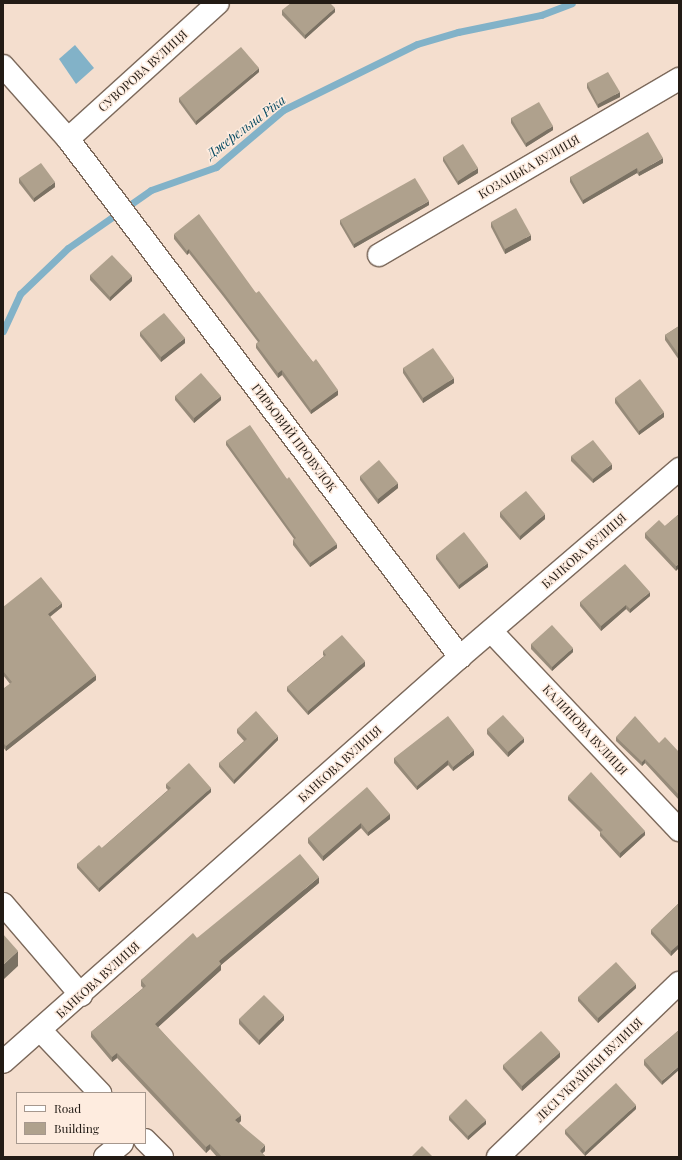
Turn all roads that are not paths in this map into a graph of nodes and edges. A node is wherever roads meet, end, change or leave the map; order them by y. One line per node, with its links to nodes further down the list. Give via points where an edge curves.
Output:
1 (218, 3): 4 (street, СУВОРОВА ВУЛИЦЯ)
2 (3, 66): 4 (street)
3 (679, 79): 5 (street, КОЗАЦЬКА ВУЛИЦЯ)
4 (68, 139): 8 (street, ГИРЬОВИЙ ПРОВУЛОК)
5 (379, 255)
6 (679, 469): 7 (street, БАНКОВА ВУЛИЦЯ)
7 (492, 631): 8 (street, БАНКОВА ВУЛИЦЯ); 9 (street, КАЛИНОВА ВУЛИЦЯ)
8 (460, 657): 12 (street, БАНКОВА ВУЛИЦЯ)
9 (679, 830)
10 (3, 904): 12 (street)
11 (679, 983): 20 (street, ЛЕСІ УКРАЇНКИ ВУЛИЦЯ)
12 (80, 995): 13 (street, БАНКОВА ВУЛИЦЯ)
13 (41, 1031): 14 (street, БАНКОВА ВУЛИЦЯ); 15 (street)
14 (3, 1062)
15 (99, 1092)
16 (146, 1141): 19 (street)
17 (121, 1144): 18 (street)
18 (105, 1157)
19 (162, 1157)
20 (498, 1157)

